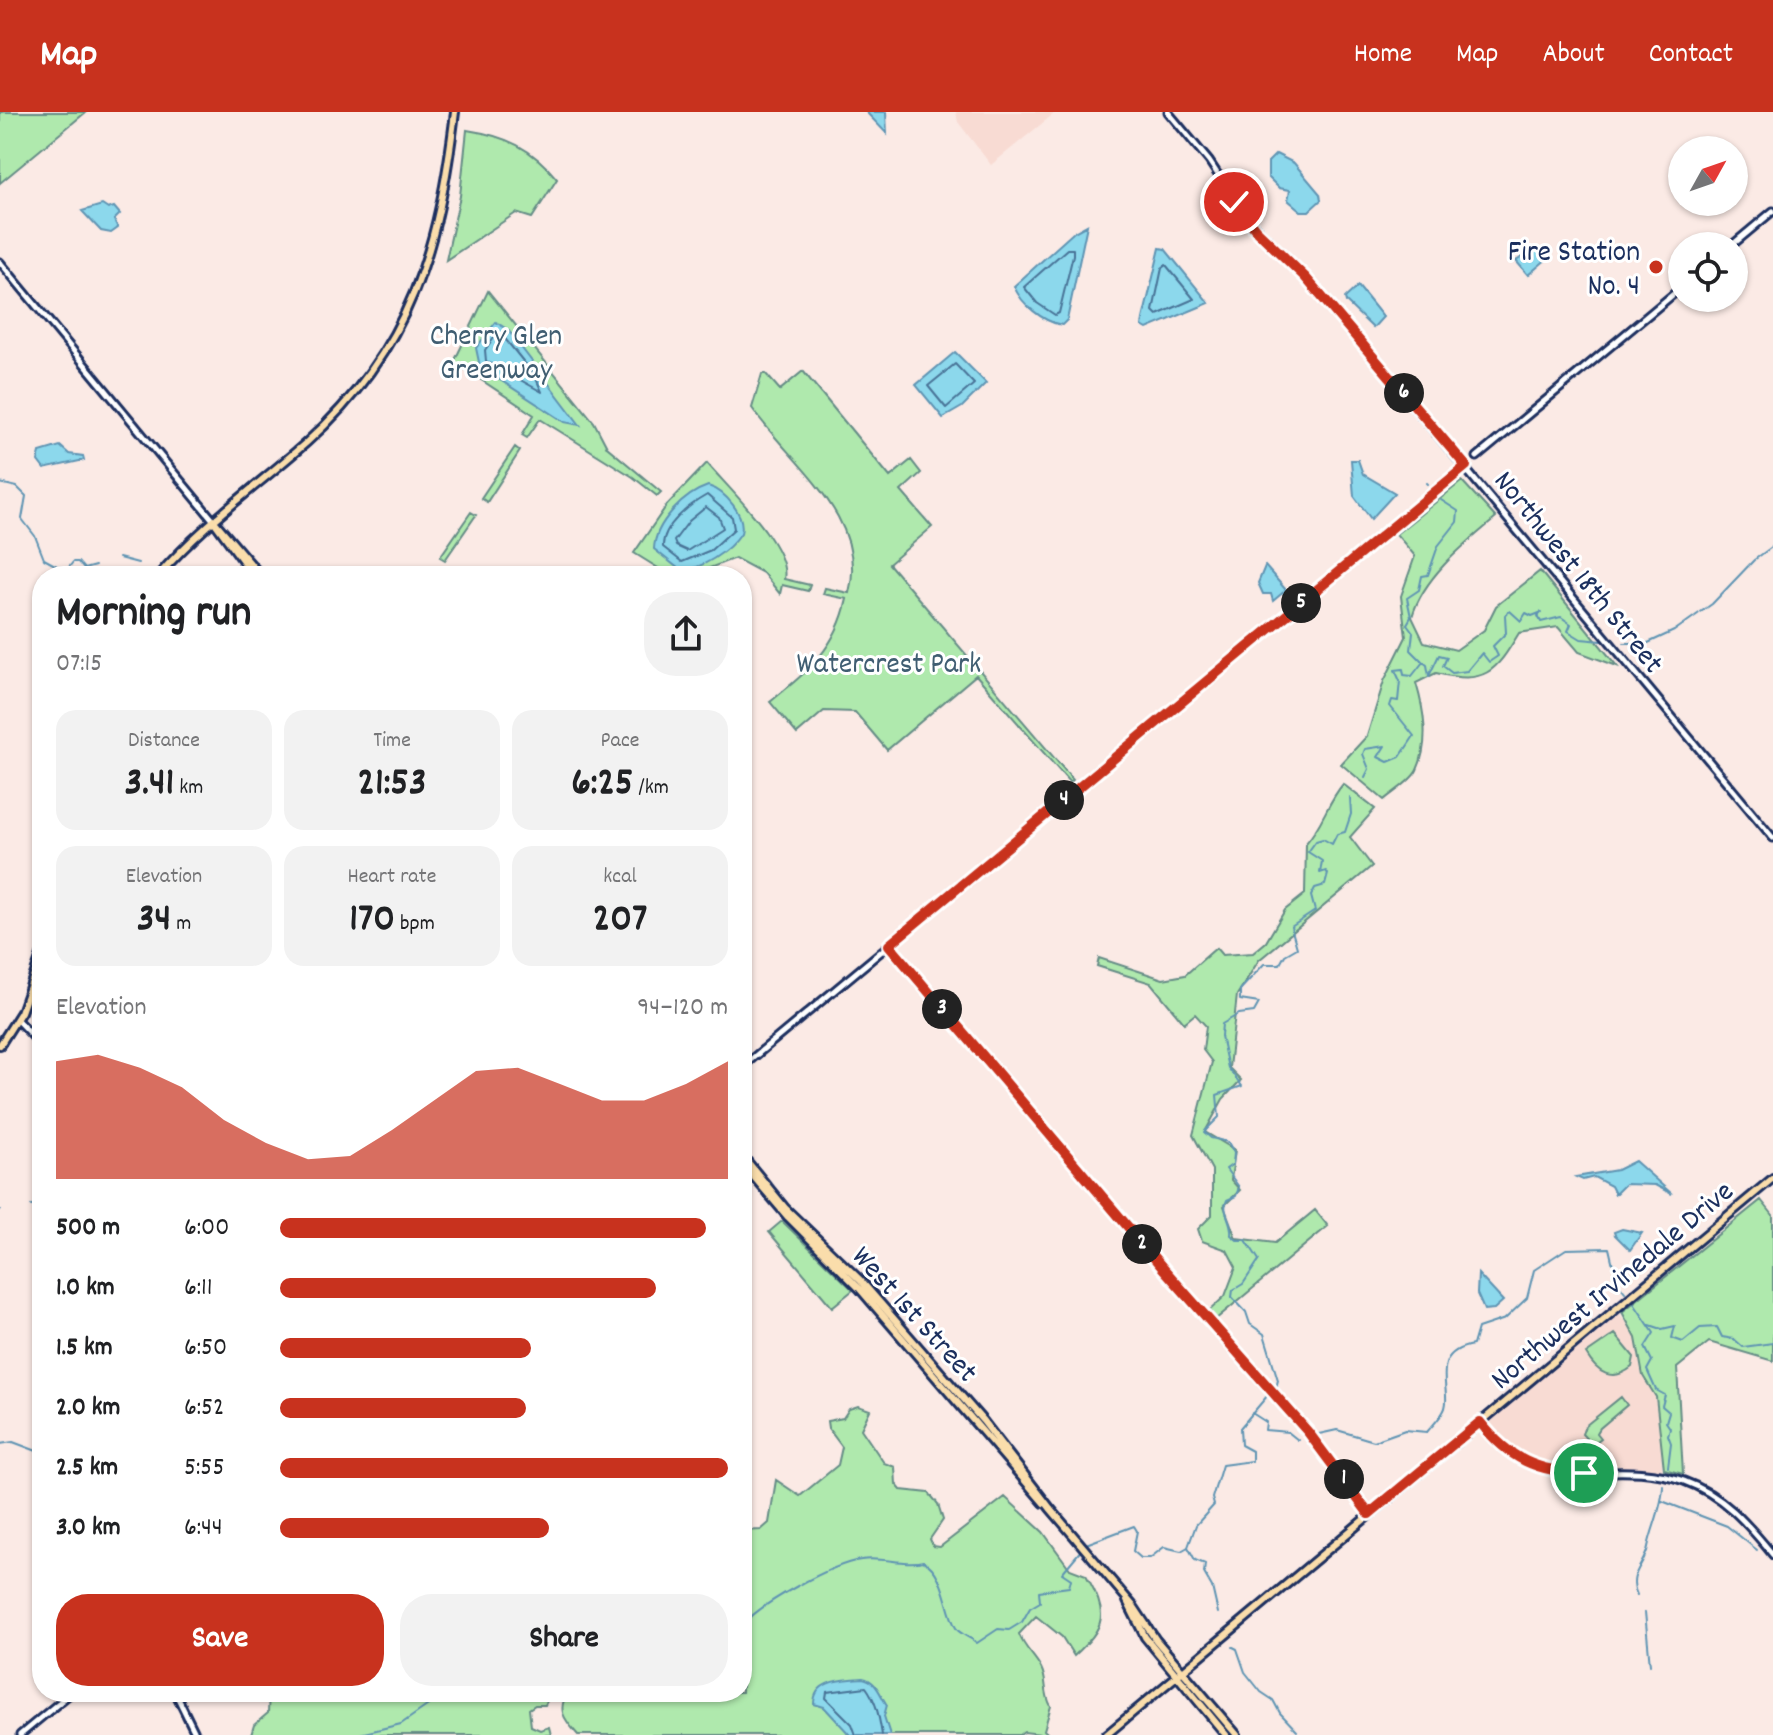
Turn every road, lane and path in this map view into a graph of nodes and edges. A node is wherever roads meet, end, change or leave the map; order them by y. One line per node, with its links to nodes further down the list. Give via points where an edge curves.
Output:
1 (455, 112): 9 (main road, via 430,255 391,345 323,427)
2 (1168, 112): 8 (street, Northwest 18th Street, via 1247,219 1305,277)
3 (1773, 211): 4 (street)
4 (1748, 232)
5 (0, 262): 9 (street)
6 (1668, 299): 7 (street)
7 (1477, 457)
8 (1466, 466): 13 (street, Northwest 18th Street); 14 (street)
9 (214, 521): 10 (main road); 11 (main road); 12 (main road)
10 (168, 566)
11 (247, 566)
12 (252, 566)
13 (1773, 838)
14 (889, 945): 19 (street); 25 (street, via 1308,1432)
15 (32, 980): 16 (main road)
16 (17, 1020): 17 (street); 18 (main road)
17 (32, 1036)
18 (0, 1045)
19 (752, 1059)
20 (752, 1167): 24 (main road, West 1st Street, via 785,1208 869,1290 983,1421)
21 (752, 1175): 24 (main road, West 1st Street, via 860,1289)
22 (1773, 1178): 23 (main road, Northwest Irvinedale Drive)
23 (1480, 1422): 25 (main road, Northwest Irvinedale Drive); 26 (street, via 1507,1452 1539,1469 1650,1474 1697,1487 1733,1509)
24 (1050, 1508): 27 (main road, West 1st Street, via 1123,1594)
25 (1369, 1514): 27 (main road, Northwest Irvinedale Drive)
26 (1773, 1555)
27 (1179, 1673): 32 (main road, Northwest Irvinedale Drive); 33 (main road, West 1st Street); 34 (main road, West 1st Street)
28 (60, 1702): 30 (street)
29 (180, 1702): 31 (street)
30 (20, 1735)
31 (196, 1735)
32 (1106, 1735)
33 (1226, 1735)
34 (1237, 1735)

